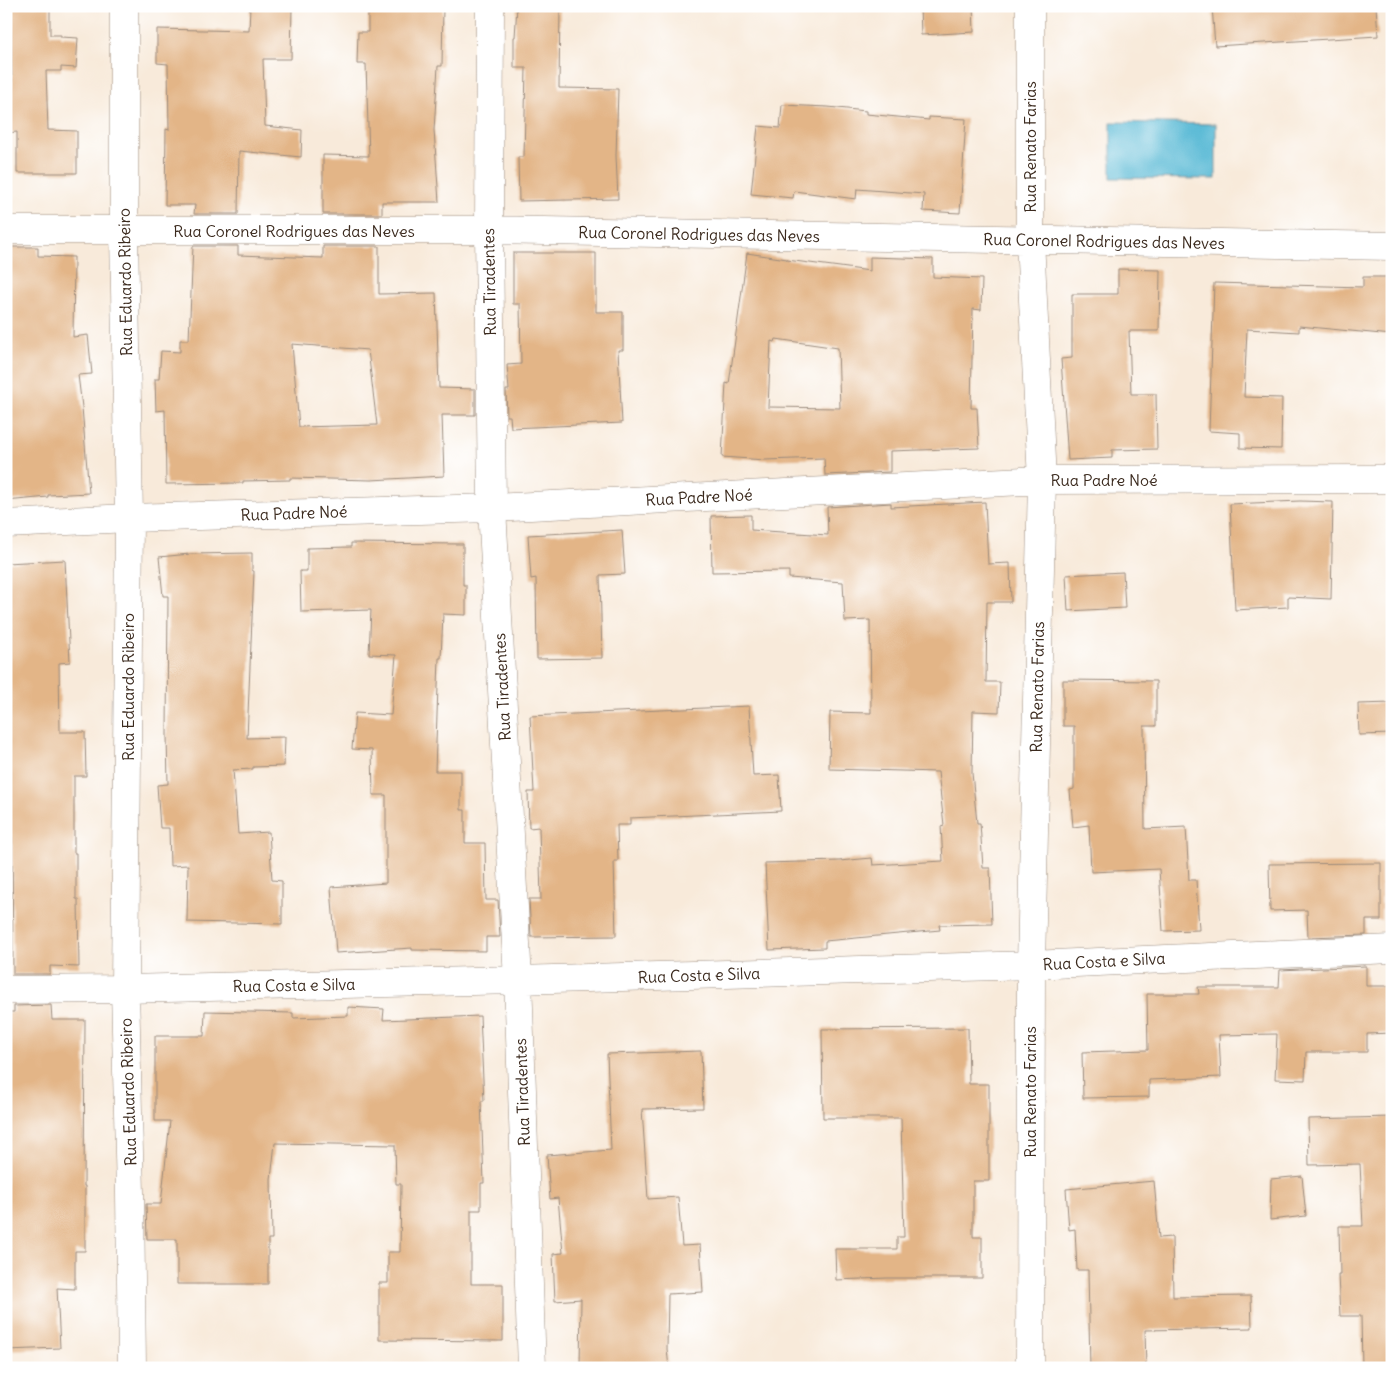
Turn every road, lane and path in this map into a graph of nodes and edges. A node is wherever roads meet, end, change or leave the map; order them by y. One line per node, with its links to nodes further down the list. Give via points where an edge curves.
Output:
1 (124, 6): 6 (street, Rua Eduardo Ribeiro)
2 (490, 6): 5 (street, Rua Tiradentes)
3 (1030, 6): 7 (street, Rua Renato Farias)
4 (6, 230): 6 (street, Rua Coronel Rodrigues das Neves)
5 (489, 230): 6 (street, Rua Coronel Rodrigues das Neves); 7 (street, Rua Coronel Rodrigues das Neves); 11 (street, Rua Tiradentes)
6 (124, 231): 12 (street, Rua Eduardo Ribeiro)
7 (1030, 240): 8 (street, Rua Coronel Rodrigues das Neves); 10 (street, Rua Renato Farias)
8 (1392, 246)
9 (1392, 479): 10 (street, Rua Padre Noé)
10 (1042, 480): 11 (street, Rua Padre Noé); 15 (street, Rua Renato Farias)
11 (492, 508): 12 (street, Rua Padre Noé); 16 (street, Rua Tiradentes)
12 (129, 518): 13 (street, Rua Padre Noé); 17 (street, Rua Eduardo Ribeiro)
13 (6, 524)
14 (1392, 949): 15 (street, Rua Costa e Silva)
15 (1030, 965): 16 (street, Rua Costa e Silva); 21 (street, Rua Renato Farias)
16 (518, 980): 17 (street, Rua Costa e Silva); 20 (street, Rua Tiradentes)
17 (125, 989): 18 (street, Rua Costa e Silva); 19 (street, Rua Eduardo Ribeiro)
18 (6, 990)
19 (132, 1368)
20 (532, 1368)
21 (1030, 1368)

